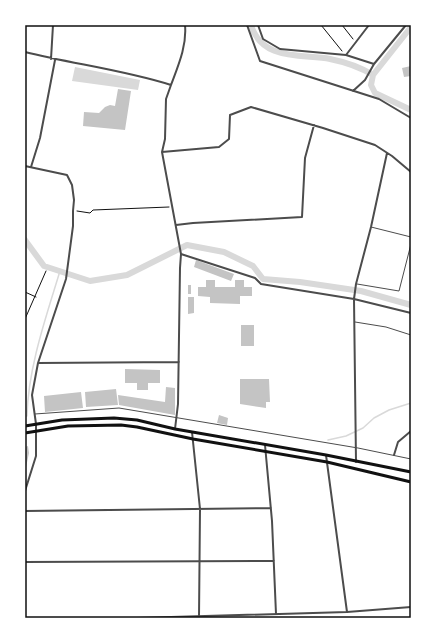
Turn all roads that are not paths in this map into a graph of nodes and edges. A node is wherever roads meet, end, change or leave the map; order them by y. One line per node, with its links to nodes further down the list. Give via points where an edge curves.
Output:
1 (53, 25): 9 (street)
2 (185, 25): 12 (street, via 186,35)
3 (247, 25): 13 (street, via 260,61)
4 (258, 25): 8 (street, via 263,40 280,49)
5 (369, 25): 8 (street)
6 (406, 25): 11 (street)
7 (25, 52): 9 (street)
8 (346, 55): 11 (street)
9 (51, 59): 10 (street)
10 (55, 60): 12 (street); 19 (street, via 40,138)
11 (374, 64): 13 (street, via 365,80)
12 (171, 85): 16 (street, via 166,100)
13 (353, 91): 14 (street, via 379,100)
14 (411, 118)
15 (314, 125): 16 (street, via 251,107 230,114 229,139 219,146); 17 (street, via 375,145); 21 (street, via 305,158 302,217)
16 (162, 152): 21 (street)
17 (387, 153): 20 (street); 22 (street)
18 (25, 166): 19 (street)
19 (31, 167): 32 (street, via 67,175 72,185 74,200 74,226 66,279)
20 (411, 172)
21 (176, 226): 25 (street)
22 (371, 227): 23 (lane); 26 (street)
23 (411, 237)
24 (411, 244): 26 (lane, via 399,291)
25 (181, 254): 27 (street, via 255,278 261,284); 31 (street)
26 (356, 284): 27 (street)
27 (354, 299): 28 (street); 29 (street)
28 (411, 313)
29 (354, 322): 30 (lane, via 386,327); 44 (street)
30 (411, 335)
31 (179, 362): 32 (street); 34 (street)
32 (38, 363): 33 (street, via 32,395)
33 (34, 414): 34 (lane, via 119,408); 35 (street)
34 (177, 416): 37 (street); 44 (lane)
35 (36, 424): 36 (main road); 37 (main road, via 114,418); 38 (street)
36 (25, 426)
37 (175, 429): 40 (main road)
38 (36, 431): 41 (main road); 42 (main road, via 68,426 121,425); 53 (street, via 36,456)
39 (411, 431): 46 (street, via 398,442)
40 (192, 432): 42 (street); 43 (main road)
41 (25, 433)
42 (193, 439): 45 (main road); 55 (street)
43 (265, 445): 45 (street); 47 (main road)
44 (356, 448): 46 (lane); 50 (street)
45 (266, 452): 49 (main road); 54 (street)
46 (394, 455): 48 (lane)
47 (326, 456): 49 (street); 50 (main road)
48 (411, 459)
49 (327, 462): 52 (main road); 61 (street)
50 (356, 462): 51 (main road)
51 (411, 472)
52 (411, 482)
53 (25, 491)
54 (271, 508): 55 (street); 57 (street)
55 (200, 509): 56 (street); 59 (street)
56 (25, 511)
57 (274, 561): 59 (street); 62 (street)
58 (25, 562): 59 (street)
59 (200, 562): 63 (street)
60 (411, 607): 61 (street)
61 (347, 612): 62 (street)
62 (276, 614): 63 (street)
63 (199, 617): 64 (street)
64 (137, 618)

